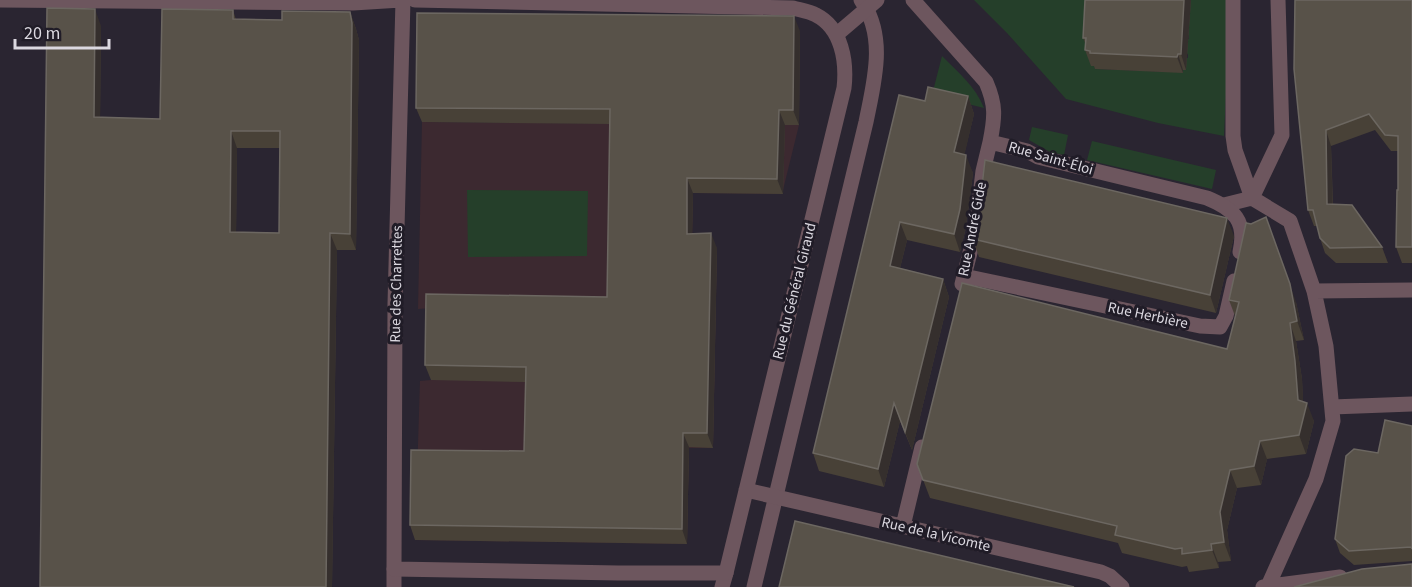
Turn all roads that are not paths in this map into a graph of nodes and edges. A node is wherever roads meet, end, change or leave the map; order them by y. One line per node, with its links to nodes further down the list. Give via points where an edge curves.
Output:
1 (0, 0): 2 (street)
2 (402, 0): 23 (street, Rue des Charrettes)
3 (415, 0): 8 (street, via 793,8 816,15)
4 (913, 0): 9 (street, Rue Saint-Éloi, via 986,82 995,115)
5 (1233, 0): 10 (street, via 1233,136)
6 (1278, 0): 10 (street, via 1282,135)
7 (868, 3): 8 (street, Rue du Général Giraud); 21 (street, Rue du Général Giraud, via 876,45 875,76)
8 (836, 35): 20 (street, Rue du Général Giraud, via 844,55 844,88)
9 (990, 142): 11 (street, Rue Saint-Éloi); 13 (street, Rue André Gide)
10 (1252, 198): 11 (street); 15 (street, via 1290,221)
11 (1224, 205): 12 (street, Rue Saint-Éloi)
12 (1237, 217): 13 (street, Rue Herbière, via 1244,235 1226,316 1220,327)
13 (964, 276): 16 (street, Rue André Gide)
14 (1412, 290): 15 (street)
15 (1314, 291): 18 (street, via 1326,346)
16 (959, 296)
17 (1412, 404): 18 (street)
18 (1332, 407): 29 (street, via 1333,421 1316,479)
19 (925, 437): 22 (street)
20 (746, 490): 21 (street, Rue de la Vicomte); 25 (street, Rue du Général Giraud)
21 (777, 497): 22 (street, Rue de la Vicomte); 27 (street, Rue du Général Giraud)
22 (903, 526): 28 (street, Rue de la Vicomte, via 1101,572)
23 (394, 569): 25 (street, via 618,573); 26 (street, Rue des Charrettes)
24 (1357, 575): 29 (street)
25 (724, 580)
26 (394, 587)
27 (754, 587)
28 (1122, 587)
29 (1265, 587)

